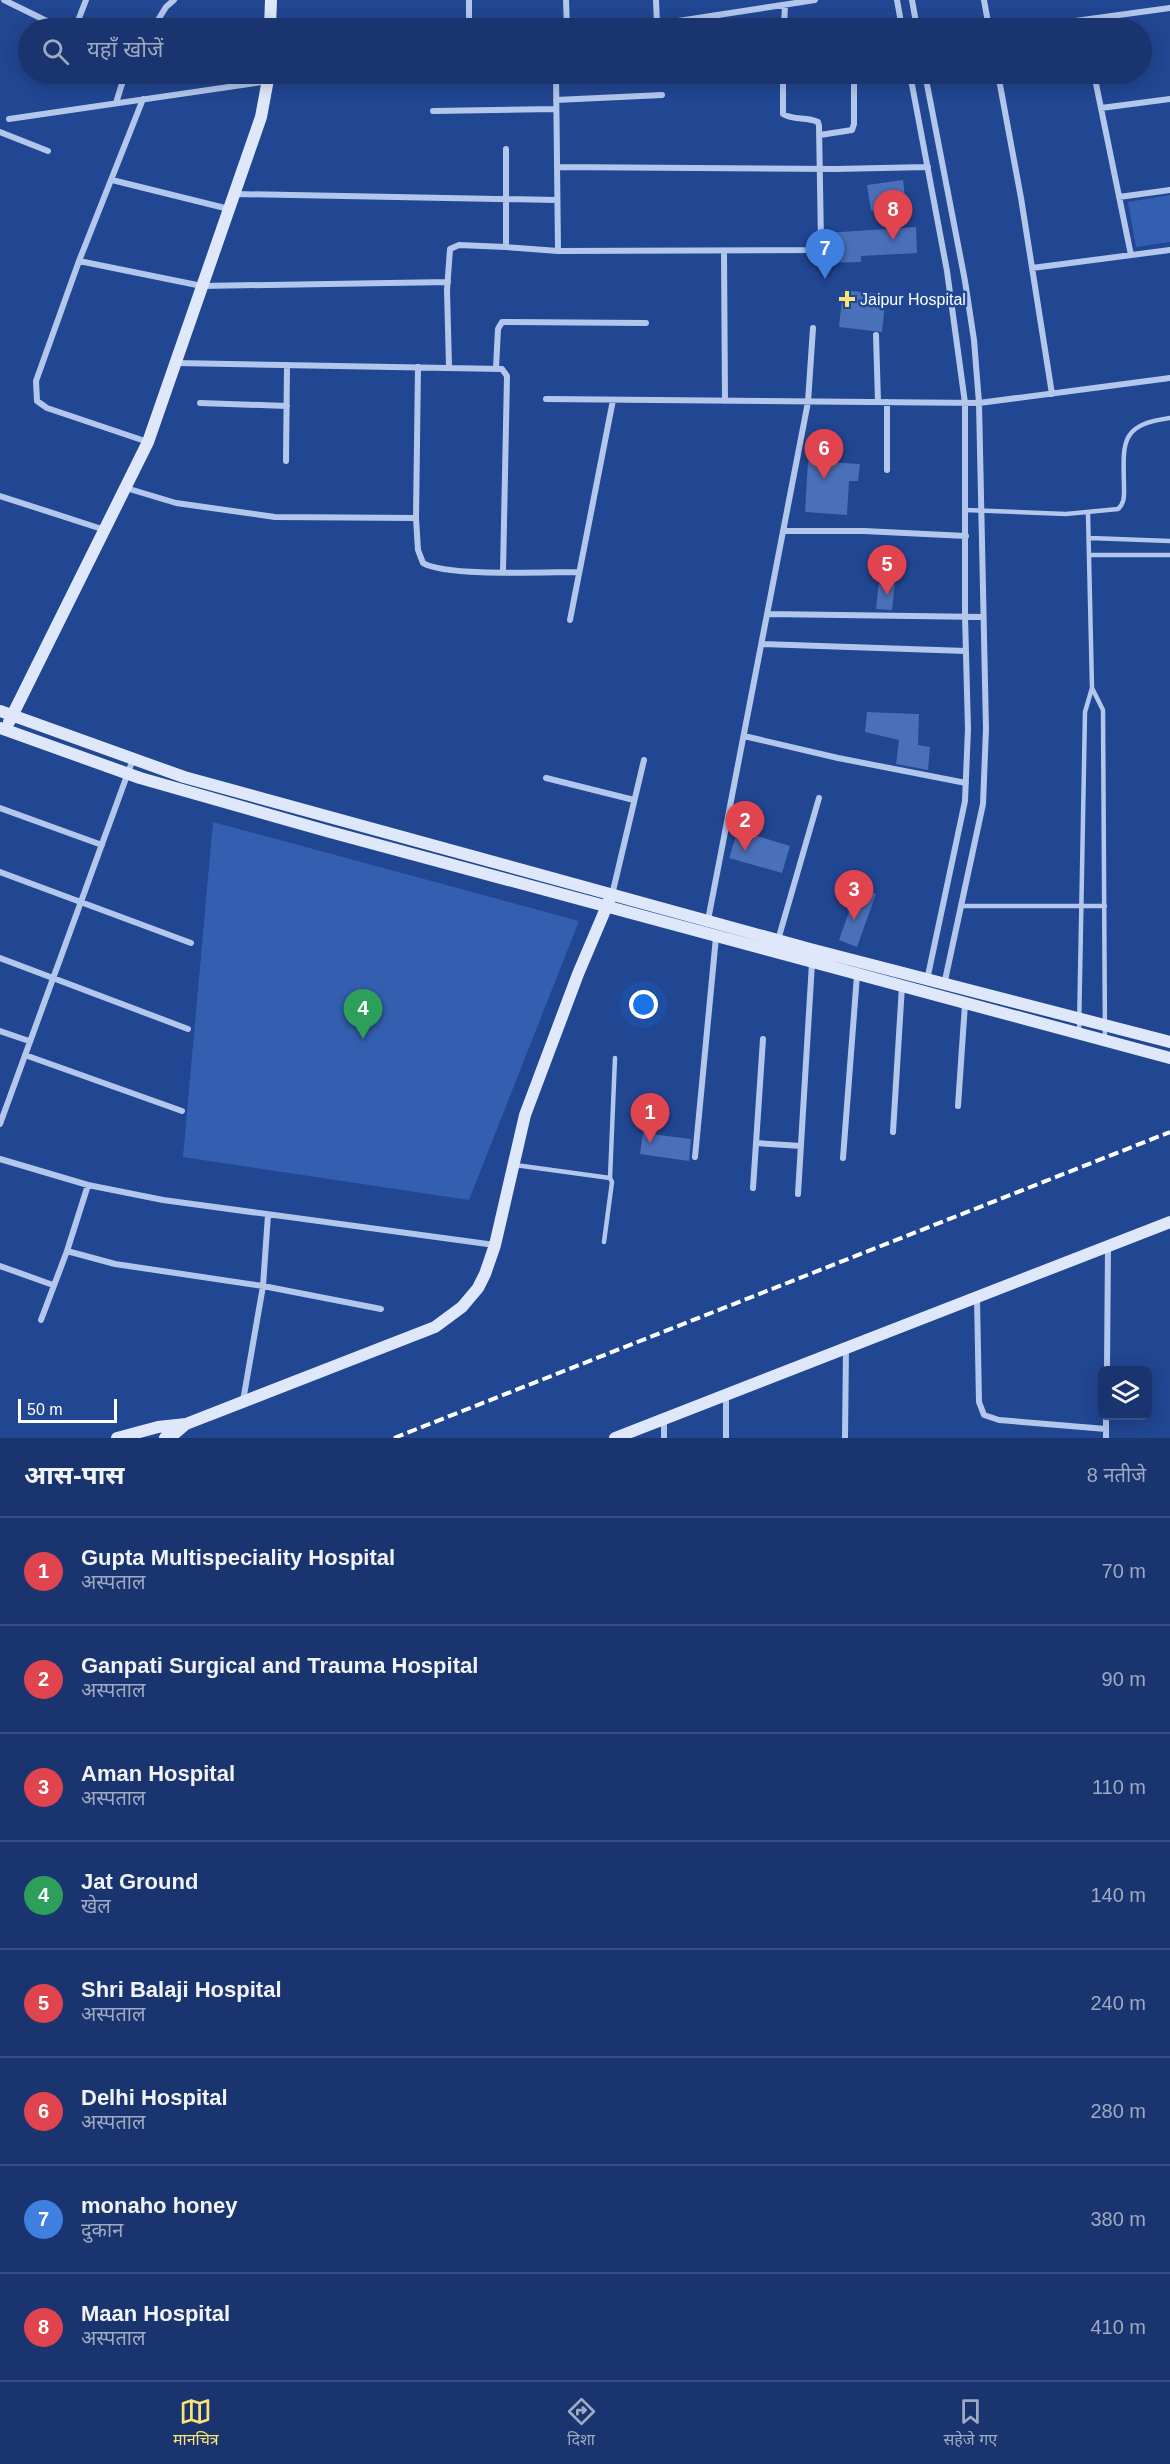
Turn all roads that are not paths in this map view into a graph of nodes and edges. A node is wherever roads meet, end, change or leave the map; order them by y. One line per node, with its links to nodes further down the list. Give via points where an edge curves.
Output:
1 (4, 0): 16 (street)
2 (86, 0): 17 (street)
3 (174, 0): 18 (street)
4 (271, 0): 19 (main road)
5 (469, 0): 20 (street)
6 (566, 0): 21 (street)
7 (656, 0): 22 (street)
8 (755, 0): 15 (street)
9 (815, 0): 13 (street)
10 (897, 0): 25 (street)
11 (912, 0): 26 (street)
12 (984, 0): 27 (street)
13 (785, 5): 15 (street); 24 (street)
14 (1170, 8): 28 (street)
15 (756, 9): 23 (street)
16 (41, 18)
17 (79, 18)
18 (159, 18)
19 (270, 18)
20 (469, 18)
21 (567, 18)
22 (657, 18)
23 (700, 18)
24 (784, 18)
25 (900, 18)
26 (915, 18)
27 (987, 18)
28 (1098, 18)
29 (122, 84): 43 (street)
30 (229, 84): 40 (street)
31 (268, 84): 57 (main road, via 261,117)
32 (556, 84): 42 (street)
33 (783, 84): 49 (street, via 783,114 813,119 818,122)
34 (854, 84): 49 (street, via 852,130)
35 (912, 84): 53 (street)
36 (928, 84): 89 (street, via 975,340)
37 (1000, 84): 68 (street)
38 (1096, 84): 44 (street)
39 (662, 95): 42 (street)
40 (143, 99): 43 (street); 55 (street)
41 (1170, 99): 44 (street)
42 (556, 100): 45 (street)
43 (116, 103): 47 (street)
44 (1101, 108): 58 (street)
45 (556, 109): 46 (street); 52 (street)
46 (433, 111)
47 (9, 119)
48 (0, 132): 51 (street)
49 (820, 135): 54 (street)
50 (506, 148): 59 (street)
51 (48, 151)
52 (557, 167): 54 (street); 60 (street)
53 (928, 167): 54 (street); 88 (street)
54 (820, 168): 65 (street, via 820,246 807,251)
55 (111, 180): 61 (street); 67 (street)
56 (1170, 190): 58 (street)
57 (234, 194): 59 (street); 61 (main road)
58 (1119, 197): 66 (street)
59 (506, 199): 60 (street); 62 (street)
60 (556, 200): 64 (street)
61 (229, 209): 70 (main road)
62 (506, 247): 64 (street); 69 (street, via 453,247)
63 (1170, 250): 66 (street)
64 (558, 251): 65 (street)
65 (724, 251): 83 (street)
66 (1131, 255): 68 (street)
67 (79, 261): 70 (street); 92 (street, via 36,381 37,401 47,408)
68 (1032, 268): 80 (street)
69 (448, 282): 70 (street); 77 (street)
70 (202, 286): 74 (main road)
71 (646, 323): 78 (street, via 502,322 498,329)
72 (813, 328): 84 (street)
73 (876, 335): 85 (street)
74 (175, 363): 75 (street); 92 (main road)
75 (287, 364): 76 (street); 90 (street)
76 (418, 367): 77 (street); 100 (street)
77 (449, 367): 78 (street)
78 (496, 368): 108 (street, via 507,376)
79 (1170, 378): 80 (street)
80 (1052, 394): 89 (street)
81 (546, 399): 82 (street)
82 (613, 400): 83 (street); 109 (street)
83 (725, 401): 84 (street)
84 (808, 402): 85 (street); 102 (street)
85 (878, 402): 86 (street)
86 (887, 402): 88 (street); 94 (street)
87 (200, 403): 90 (street)
88 (966, 403): 89 (street); 97 (street)
89 (979, 403): 98 (street)
90 (286, 406): 93 (street)
91 (1170, 418): 99 (lane, via 1142,424 1126,436 1122,505 1111,511)
92 (148, 442): 95 (main road)
93 (286, 462)
94 (887, 471)
95 (125, 488): 100 (street, via 176,502 275,517); 101 (main road)
96 (0, 496): 101 (street)
97 (966, 510): 98 (lane); 103 (street)
98 (981, 510): 99 (lane); 112 (street)
99 (1089, 513): 104 (lane)
100 (416, 518): 108 (street, via 418,550 429,567)
101 (105, 530): 117 (main road)
102 (783, 531): 103 (street); 110 (street)
103 (966, 537): 111 (street)
104 (1090, 538): 105 (lane); 106 (lane)
105 (1170, 541)
106 (1090, 555): 107 (lane); 116 (lane)
107 (1170, 555)
108 (503, 571): 109 (street)
109 (579, 572): 113 (street)
110 (768, 614): 111 (street); 114 (street)
111 (966, 616): 112 (street); 115 (street)
112 (983, 616): 134 (street, via 983,804)
113 (570, 620)
114 (762, 644): 115 (street); 119 (street)
115 (966, 651): 124 (street)
116 (1092, 688): 135 (lane, via 1085,712); 136 (lane, via 1103,710)
117 (6, 713): 118 (main road); 120 (main road)
118 (2, 729): 122 (main road)
119 (744, 736): 124 (street); 138 (street)
120 (133, 759): 122 (street); 129 (main road, via 184,777)
121 (644, 760): 126 (street)
122 (128, 774): 128 (street); 130 (main road)
123 (546, 778): 126 (street)
124 (966, 783): 146 (street, via 966,801)
125 (819, 798): 140 (street)
126 (634, 800): 132 (street)
127 (0, 808): 128 (street)
128 (102, 845): 133 (street)
129 (446, 849): 130 (main road); 132 (main road)
130 (442, 862): 137 (main road)
131 (0, 872): 133 (street)
132 (612, 895): 137 (main road); 138 (main road)
133 (81, 902): 141 (street); 145 (street)
134 (962, 906): 135 (lane); 147 (street)
135 (1081, 906): 136 (lane); 152 (lane)
136 (1105, 906): 153 (lane)
137 (606, 907): 139 (main road); 173 (main road, via 525,1115)
138 (708, 921): 140 (main road)
139 (716, 937): 143 (main road); 170 (street)
140 (778, 940): 146 (main road)
141 (190, 943)
142 (0, 958): 145 (street)
143 (813, 963): 144 (main road); 169 (street)
144 (857, 975): 148 (main road); 171 (street)
145 (52, 978): 154 (street); 158 (street)
146 (928, 980): 147 (main road); 149 (street)
147 (945, 984): 150 (street); 152 (main road)
148 (902, 986): 149 (main road); 167 (street)
149 (925, 993): 150 (main road)
150 (941, 997): 151 (main road)
151 (965, 1004): 156 (main road); 164 (street)
152 (1080, 1019): 153 (main road); 156 (lane)
153 (1105, 1026): 159 (lane); 160 (main road)
154 (188, 1029)
155 (0, 1031): 158 (street)
156 (1079, 1034): 159 (main road)
157 (763, 1039): 168 (street)
158 (29, 1041): 161 (street)
159 (1105, 1041): 163 (main road)
160 (1170, 1042)
161 (26, 1055): 165 (street); 166 (street)
162 (615, 1058): 174 (lane)
163 (1170, 1058)
164 (958, 1106)
165 (182, 1111)
166 (0, 1122)
167 (893, 1132)
168 (756, 1143): 169 (street); 176 (street)
169 (801, 1146): 177 (street)
170 (695, 1157)
171 (843, 1158)
172 (0, 1159): 175 (street)
173 (512, 1165): 174 (lane); 181 (main road)
174 (610, 1178): 180 (lane)
175 (88, 1185): 178 (street); 183 (street)
176 (753, 1188)
177 (798, 1194)
178 (268, 1215): 181 (street); 186 (street)
179 (1170, 1222): 182 (main road)
180 (604, 1242)
181 (495, 1245): 193 (main road, via 478,1288 462,1307 435,1327)
182 (1108, 1246): 187 (main road); 191 (street)
183 (67, 1251): 185 (street); 186 (street, via 115,1264)
184 (0, 1266): 185 (street)
185 (53, 1285): 189 (street)
186 (263, 1286): 188 (street); 193 (street)
187 (977, 1298): 190 (main road); 197 (street, via 980,1402 984,1415 999,1420)
188 (381, 1309)
189 (41, 1320)
190 (846, 1347): 192 (main road); 203 (street)
191 (1107, 1366)
192 (726, 1394): 194 (main road); 202 (street)
193 (243, 1402): 196 (main road)
194 (664, 1419): 200 (main road); 201 (street)
195 (1106, 1420): 197 (street)
196 (186, 1424): 198 (main road); 199 (main road)
197 (1106, 1429): 204 (street)
198 (117, 1438)
199 (165, 1438)
200 (615, 1438)
201 (664, 1438)
202 (726, 1438)
203 (844, 1438)
204 (1106, 1438)

